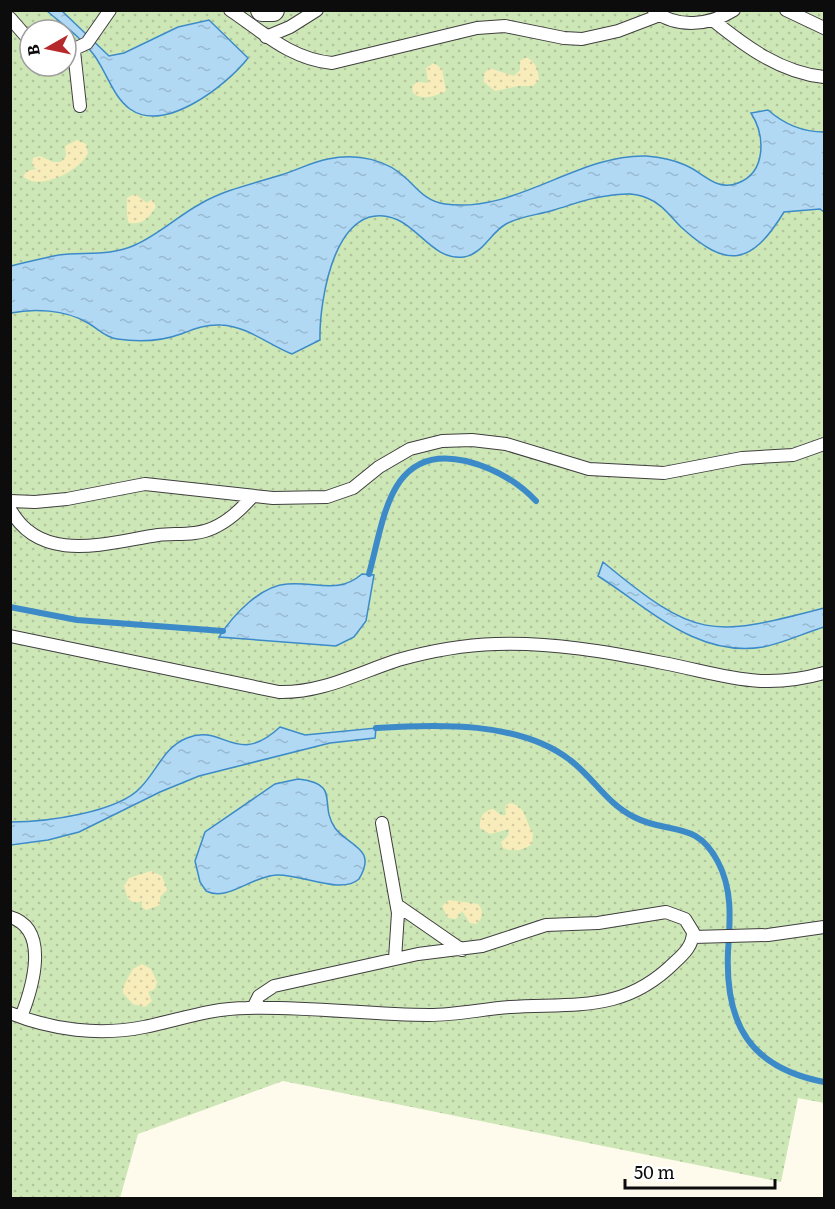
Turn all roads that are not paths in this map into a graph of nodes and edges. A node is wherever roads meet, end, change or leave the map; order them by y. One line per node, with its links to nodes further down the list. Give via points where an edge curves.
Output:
1 (230, 10): 11 (lane)
2 (262, 10): 3 (street)
3 (273, 10)
4 (317, 10): 11 (lane)
5 (734, 10): 9 (lane)
6 (786, 10): 10 (lane)
7 (104, 13): 12 (lane, via 93,35)
8 (656, 13): 9 (lane, via 689,23); 11 (lane, via 609,34 582,39 505,26 477,28 332,63 303,58)
9 (714, 21): 13 (lane, via 765,58 801,73)
10 (825, 28)
11 (266, 37)
12 (78, 47)
13 (825, 77)
14 (76, 78): 15 (lane)
15 (80, 106)
16 (825, 444): 17 (lane, via 793,455 742,458 664,473 589,469 506,444 442,441 395,456 365,480 340,493 312,498)
17 (253, 496): 18 (lane, via 145,484 67,499); 19 (lane, via 226,521 202,532 104,546 68,546 40,537 19,522)
18 (10, 501)
19 (10, 508)
20 (10, 636): 21 (lane, via 279,692 322,687 423,653 498,644 638,657 752,682 794,680)
21 (825, 673)
22 (382, 823): 23 (lane)
23 (397, 905): 27 (lane); 28 (lane)
24 (10, 917): 30 (lane, via 26,926 33,939 33,972)
25 (825, 927): 26 (lane, via 745,937)
26 (693, 937): 27 (lane, via 685,919 666,912 534,928); 29 (lane, via 679,958 653,981 626,996 598,1004 507,1007 432,1016)
27 (462, 950): 28 (lane)
28 (395, 959): 29 (lane, via 274,986 259,996)
29 (253, 1008): 30 (lane, via 200,1013 142,1027 109,1030 57,1027)
30 (16, 1015)

